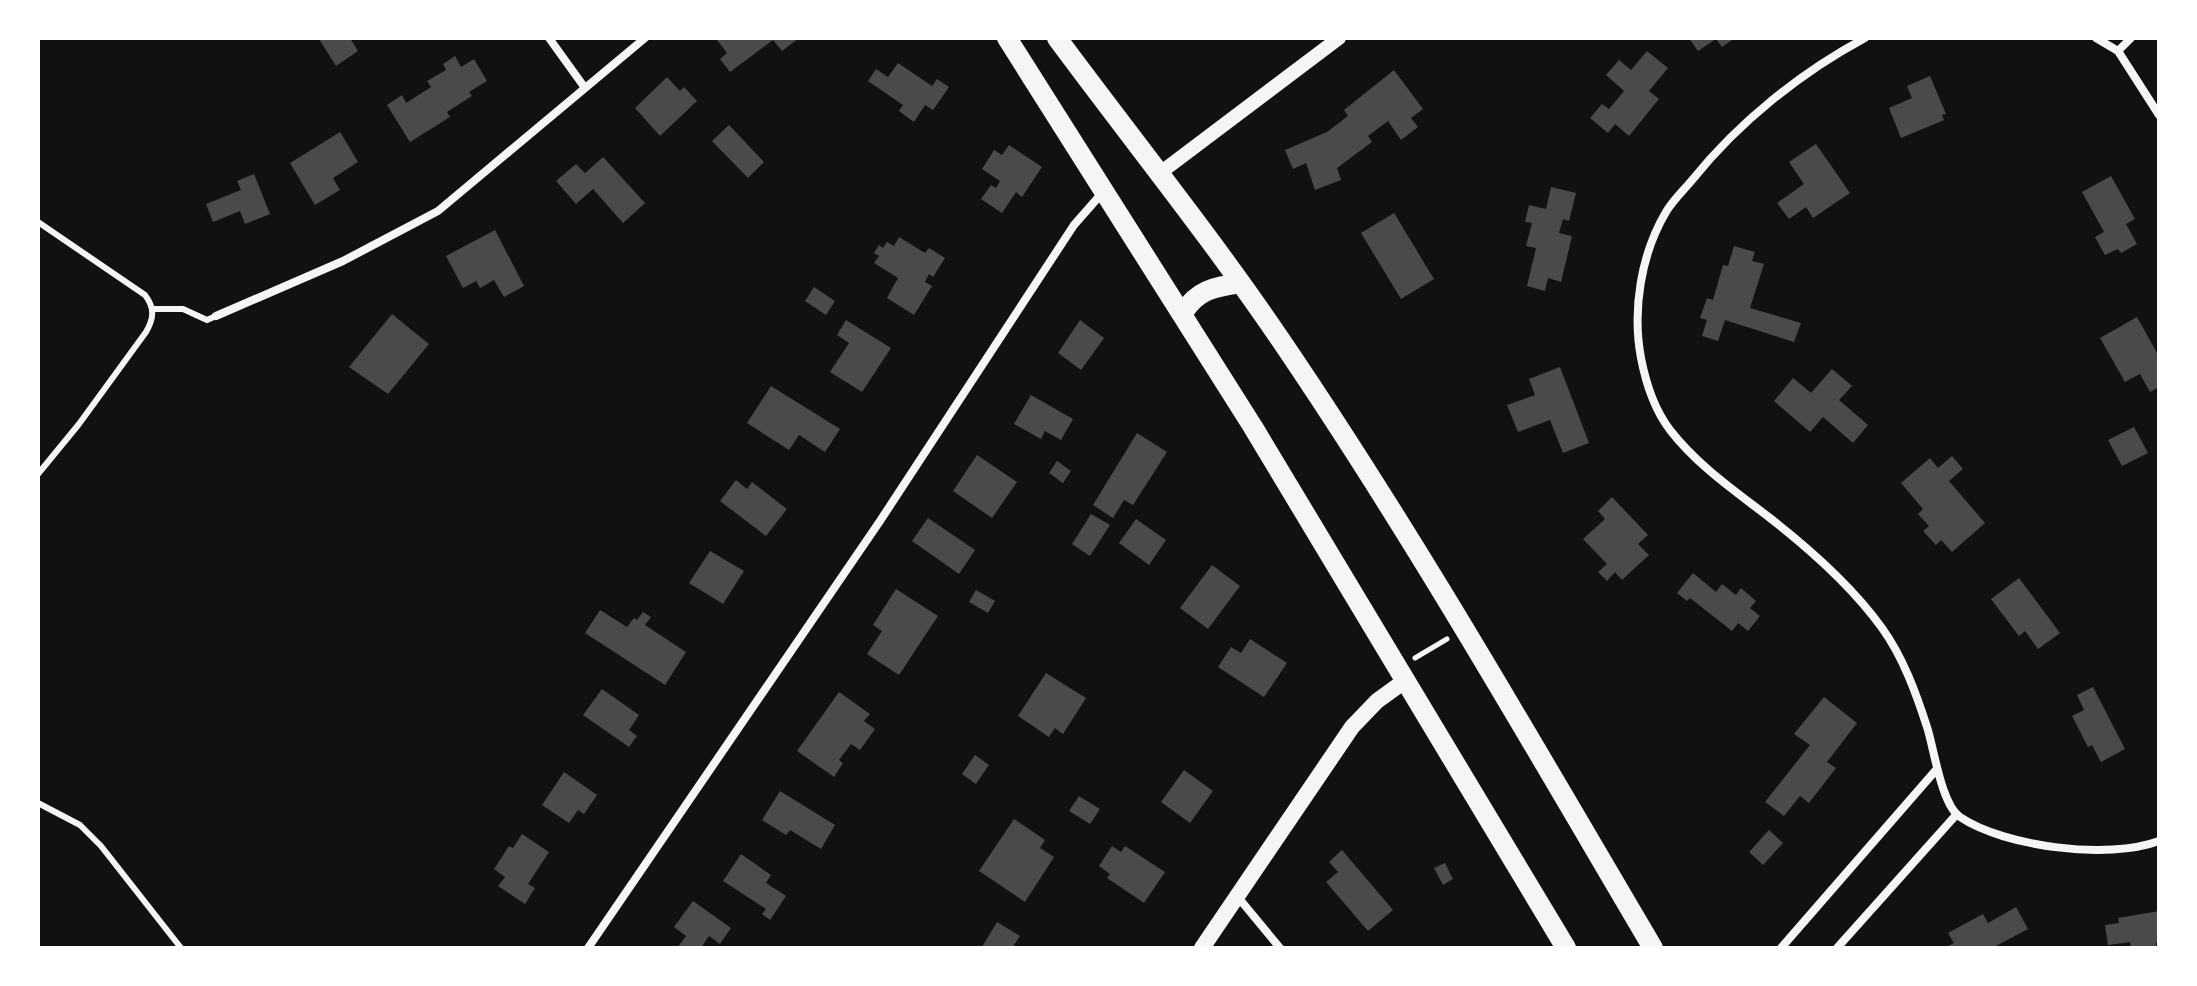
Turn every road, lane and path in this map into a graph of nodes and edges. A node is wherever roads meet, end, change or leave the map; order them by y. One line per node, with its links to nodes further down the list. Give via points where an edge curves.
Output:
1 (549, 38): 10 (street)
2 (645, 38): 10 (street)
3 (1007, 38): 13 (highway)
4 (1057, 38): 12 (highway)
5 (1339, 38): 12 (street)
6 (1865, 38): 23 (street, via 1735,131 1667,210 1640,286 1636,335 1650,395 1670,430 1724,485 1839,576 1882,627 1914,692)
7 (2096, 38): 9 (street)
8 (2131, 38): 9 (street)
9 (2118, 51): 11 (street)
10 (585, 88): 18 (street, via 438,211 343,261)
11 (2159, 115)
12 (1160, 173): 15 (highway)
13 (1104, 191): 17 (highway); 29 (street, via 1074,225 880,521)
14 (38, 222): 16 (lane, via 145,295)
15 (1240, 283): 17 (highway, via 1203,291); 33 (highway, via 1386,503)
16 (153, 309): 18 (lane, via 183,309 207,320); 19 (lane, via 146,332)
17 (1183, 313): 22 (highway)
18 (216, 316)
19 (38, 474)
20 (1452, 637): 21 (path)
21 (1413, 660)
22 (1406, 680): 27 (main road, via 1352,727); 32 (highway)
23 (1936, 770): 25 (street); 34 (street)
24 (38, 803): 28 (lane, via 80,825 101,846)
25 (1956, 815): 26 (street, via 2041,847 2119,848); 35 (street)
26 (2159, 841)
27 (1237, 896): 30 (main road); 31 (street)
28 (181, 948)
29 (588, 948)
30 (1202, 948)
31 (1280, 948)
32 (1566, 948)
33 (1653, 948)
34 (1781, 948)
35 (1837, 948)

